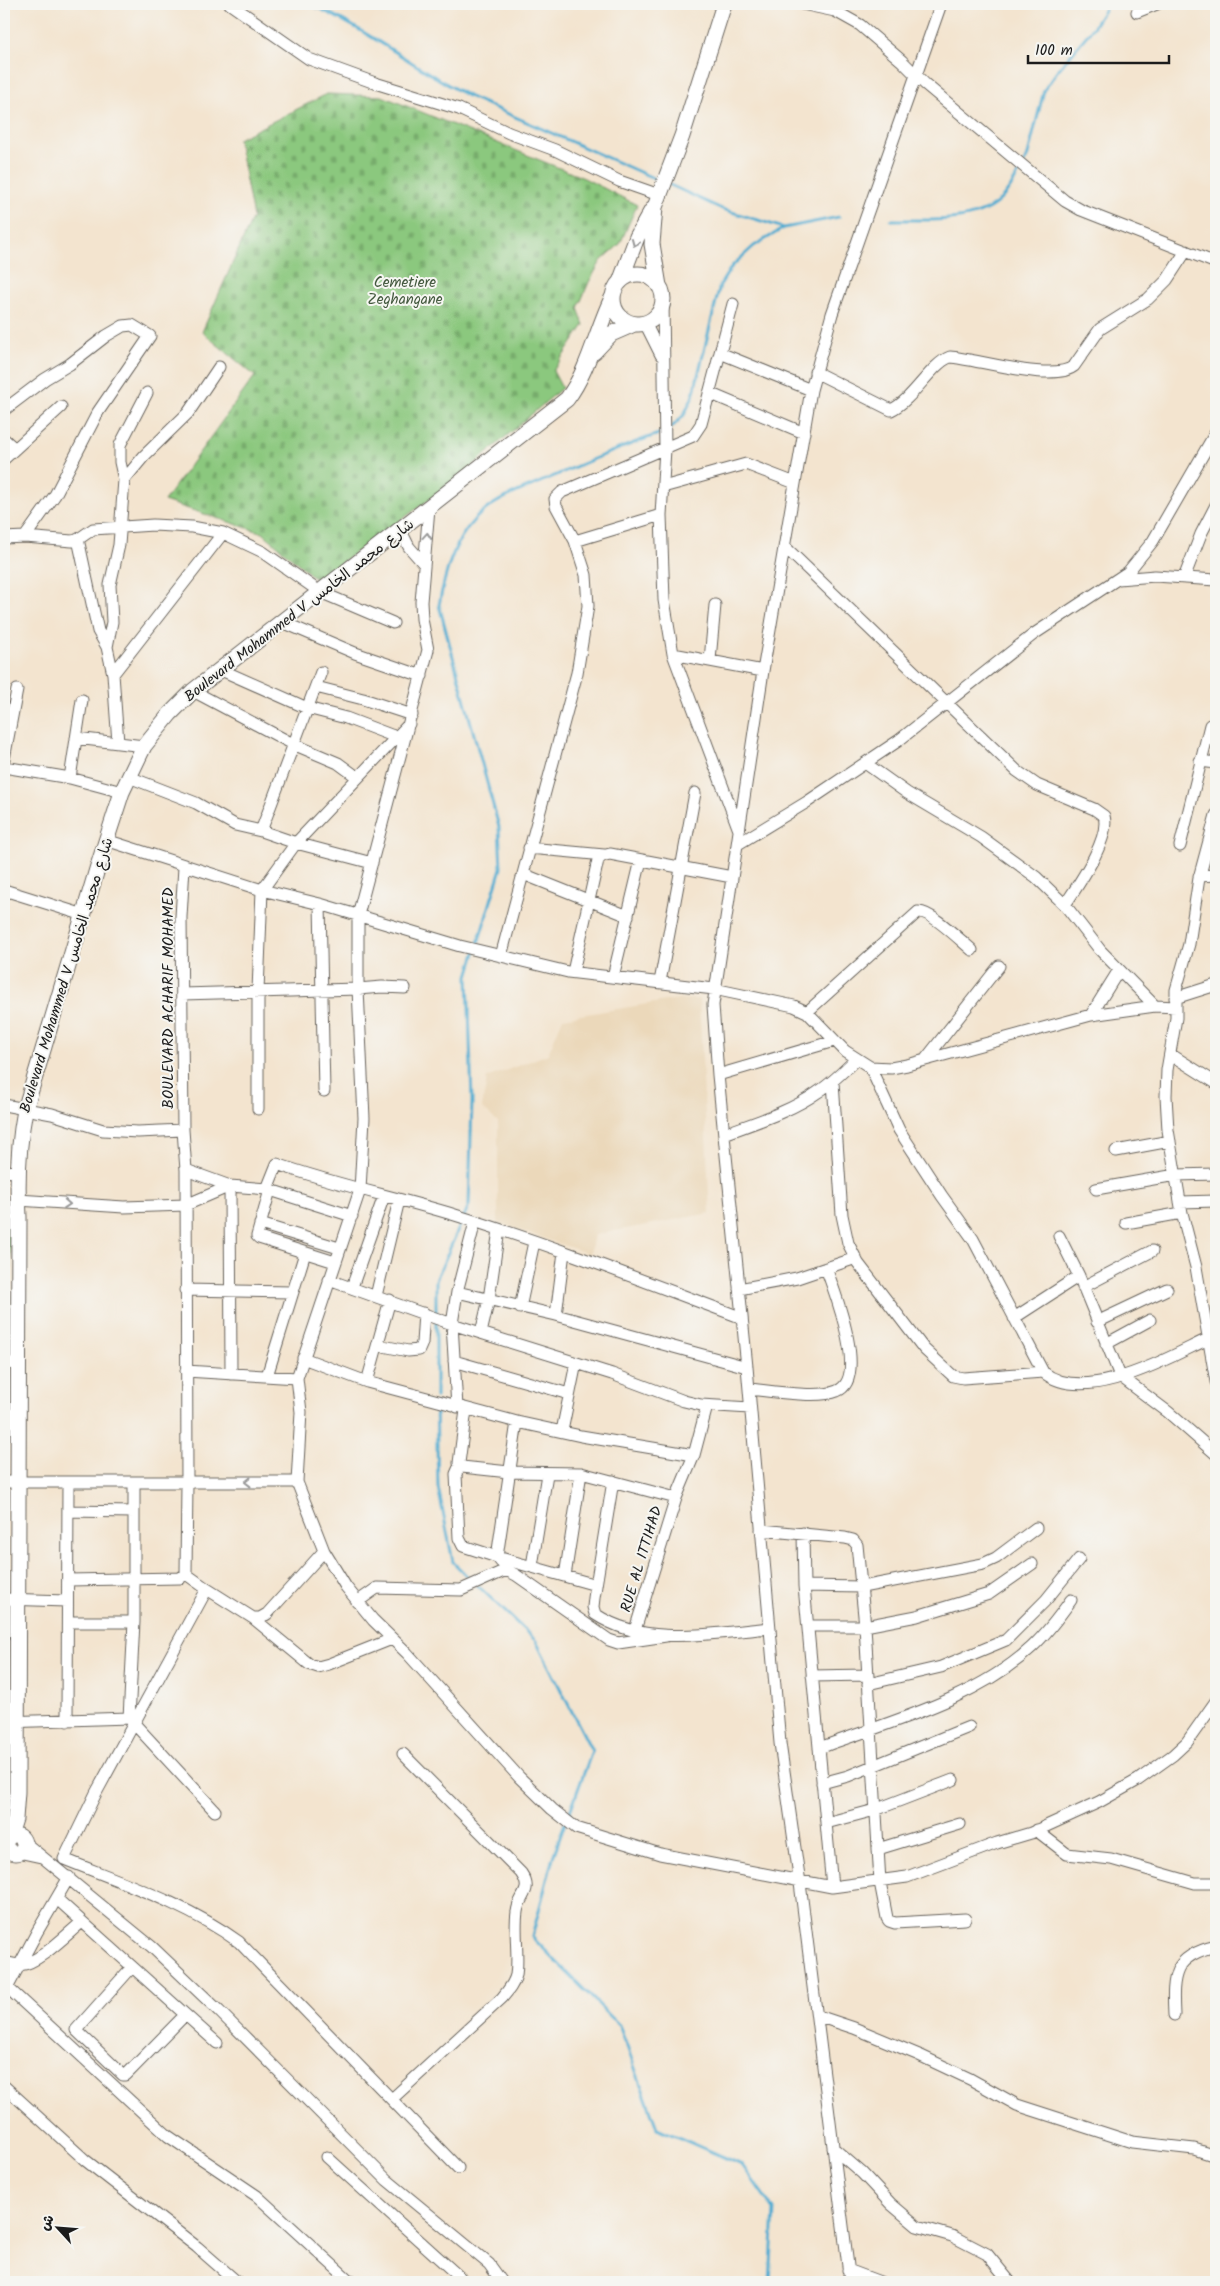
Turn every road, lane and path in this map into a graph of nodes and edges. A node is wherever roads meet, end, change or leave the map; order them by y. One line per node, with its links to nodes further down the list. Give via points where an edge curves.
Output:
1 (230, 4): 8 (street, via 309,58 459,109)
2 (724, 4): 8 (main road, via 682,136)
3 (802, 4): 7 (street, via 829,9 850,18)
4 (941, 4): 7 (street)
5 (1157, 4): 6 (street)
6 (1137, 12)
7 (915, 75): 9 (street, via 1065,201); 20 (street, via 832,314)
8 (659, 196): 11 (main road, one-way to 11, via 637,237); 12 (main road, via 652,244)
9 (1186, 251): 10 (street); 20 (street, via 1160,288 1100,329 1068,370 1032,372 950,357 891,410)
10 (1216, 263)
11 (620, 282): 12 (main road, via 633,274 641,274 648,276); 13 (main road)
12 (661, 293): 15 (main road, via 658,314); 18 (street)
13 (613, 296): 15 (main road, via 618,314); 16 (main road, Boulevard Mohammed V شارع محمد الخامس)
14 (733, 304): 17 (street)
15 (640, 323): 16 (main road, Boulevard Mohammed V شارع محمد الخامس, via 611,334); 18 (street)
16 (593, 353): 36 (main road, Boulevard Mohammed V شارع محمد الخامس, via 567,399)
17 (720, 353): 21 (street); 23 (street)
18 (664, 364): 29 (street)
19 (219, 367): 32 (street, via 188,412)
20 (816, 372): 21 (street)
21 (811, 390): 27 (street)
22 (146, 392): 32 (street, via 120,445)
23 (709, 393): 27 (street); 29 (street, via 697,432)
24 (60, 407): 30 (street)
25 (4, 410): 41 (street, via 123,326 132,325 150,336 98,412 55,495)
26 (1216, 432): 48 (street, via 1153,541 1136,564)
27 (804, 433): 33 (street)
28 (4, 439): 30 (street)
29 (665, 447): 34 (street); 44 (street, via 562,492 556,498 556,506)
30 (15, 449): 31 (street)
31 (4, 459)
32 (124, 480): 38 (street)
33 (794, 483): 34 (street, via 746,464); 45 (street)
34 (663, 487): 37 (street)
35 (1216, 505): 47 (street)
36 (428, 508): 39 (main road, Boulevard Mohammed V شارع محمد الخامس); 46 (street, one-way to 36)
37 (661, 515): 44 (street); 55 (street, via 664,600)
38 (119, 528): 40 (street, via 168,525); 43 (street, via 93,528); 54 (street, via 117,557 110,585 112,622)
39 (400, 529): 46 (street, via 409,547); 50 (main road, Boulevard Mohammed V شارع محمد الخامس)
40 (222, 533): 50 (street, via 263,552); 60 (street)
41 (25, 537): 42 (street); 43 (street, via 64,541)
42 (4, 538)
43 (78, 539): 54 (street, via 98,631)
44 (575, 541): 91 (street, via 588,584 584,636 577,673)
45 (785, 547): 59 (street); 66 (street)
46 (424, 564): 61 (street, via 422,610 428,650)
47 (1184, 578): 48 (street); 49 (street)
48 (1116, 579): 66 (street, via 1034,634)
49 (1216, 580)
50 (320, 592): 52 (main road, Boulevard Mohammed V شارع محمد الخامس); 53 (street)
51 (715, 605): 56 (street)
52 (280, 622): 57 (main road, Boulevard Mohammed V شارع محمد الخامس); 61 (street)
53 (393, 623)
54 (107, 647): 60 (street)
55 (673, 654): 56 (street); 87 (street)
56 (710, 660): 59 (street)
57 (219, 669): 64 (main road, Boulevard Mohammed V شارع محمد الخامس); 67 (street)
58 (321, 672): 62 (street)
59 (763, 672): 87 (street)
60 (113, 674): 72 (street)
61 (422, 676): 68 (street)
62 (316, 687): 67 (street); 68 (street, via 363,699)
63 (17, 690): 75 (street)
64 (193, 690): 73 (street); 74 (main road, Boulevard Mohammed V شارع محمد الخامس)
65 (82, 700): 71 (street)
66 (948, 703): 77 (street); 105 (street, via 1023,775 1037,785 1104,816 1104,831 1095,855)
67 (307, 708): 70 (street, via 346,718); 73 (street)
68 (411, 719): 70 (street); 94 (street)
69 (1210, 725): 76 (street)
70 (396, 737): 81 (street)
71 (76, 738): 72 (street); 82 (street)
72 (118, 743): 74 (street)
73 (293, 744): 81 (street, via 338,763); 86 (street)
74 (144, 746): 80 (main road, Boulevard Mohammed V شارع محمد الخامس)
75 (4, 759)
76 (1200, 761): 78 (street); 90 (street)
77 (865, 763): 87 (street); 105 (street, via 1021,865)
78 (1216, 763)
79 (4, 767): 82 (street)
80 (129, 777): 83 (main road, Boulevard Mohammed V شارع محمد الخامس); 86 (street, via 196,803 236,825)
81 (357, 777): 89 (street)
82 (70, 778): 83 (street)
83 (122, 792): 88 (main road, Boulevard Mohammed V شارع محمد الخامس)
84 (695, 793): 96 (street)
85 (1216, 815): 99 (street)
86 (261, 831): 89 (street)
87 (738, 838): 100 (street)
88 (106, 840): 95 (street); 106 (main road, Boulevard Mohammed V شارع محمد الخامس)
89 (296, 844): 94 (street); 102 (street)
90 (1180, 846)
91 (529, 848): 92 (street); 97 (street)
92 (604, 855): 93 (street); 103 (street, via 598,860)
93 (641, 860): 96 (street); 108 (street)
94 (372, 863): 107 (street)
95 (184, 867): 102 (street); 122 (street, BOULEVARD ACHARIF MOHAMED)
96 (683, 867): 100 (street); 115 (street)
97 (523, 874): 103 (street); 110 (street)
98 (1216, 875): 99 (street)
99 (1199, 876): 123 (street)
100 (732, 877): 120 (street)
101 (4, 890): 106 (street)
102 (262, 890): 104 (street); 121 (street)
103 (590, 899): 108 (street); 113 (street)
104 (320, 904): 107 (street); 118 (street)
105 (1065, 905): 112 (street)
106 (84, 915): 138 (main road, Boulevard Mohammed V شارع محمد الخامس)
107 (358, 915): 110 (street); 119 (street)
108 (628, 916): 114 (street)
109 (972, 950): 125 (street, via 932,918 918,912)
110 (501, 956): 113 (street)
111 (999, 966): 130 (street)
112 (1119, 970): 124 (street); 126 (street)
113 (573, 972): 114 (street)
114 (613, 977): 115 (street)
115 (660, 982): 120 (street)
116 (1216, 985): 123 (street)
117 (405, 988): 119 (street)
118 (321, 989): 119 (street); 121 (street); 135 (street)
119 (358, 989): 150 (street, via 364,1118)
120 (714, 989): 125 (street, via 794,1006); 132 (street)
121 (258, 991): 122 (street); 137 (street)
122 (182, 994): 139 (street, BOULEVARD ACHARIF MOHAMED)
123 (1176, 1002): 124 (street); 128 (street)
124 (1155, 1006): 126 (street)
125 (806, 1012): 127 (street)
126 (1091, 1015): 130 (street)
127 (834, 1040): 129 (street); 132 (street)
128 (1170, 1054): 134 (street); 141 (street, via 1166,1096)
129 (856, 1059): 131 (street); 133 (street)
130 (925, 1060): 131 (street, via 890,1068)
131 (870, 1068): 187 (street, via 899,1130 973,1239)
132 (718, 1075): 140 (street)
133 (833, 1082): 140 (street, via 782,1113); 168 (street, via 843,1227)
134 (1216, 1083)
135 (324, 1091)
136 (4, 1105): 138 (street)
137 (258, 1108)
138 (25, 1110): 139 (street, via 52,1114 103,1130); 144 (main road, Boulevard Mohammed V شارع محمد الخامس)
139 (183, 1130): 143 (street, BOULEVARD ACHARIF MOHAMED)
140 (724, 1134): 176 (street)
141 (1170, 1140): 142 (street); 146 (street)
142 (1116, 1151)
143 (186, 1170): 147 (street); 155 (street, BOULEVARD ACHARIF MOHAMED)
144 (10, 1172): 152 (main road, Boulevard Mohammed V شارع محمد الخامس)
145 (1216, 1174): 146 (street)
146 (1176, 1175): 148 (street); 156 (street)
147 (230, 1186): 149 (street); 155 (street); 177 (street)
148 (1096, 1189)
149 (268, 1190): 150 (street, via 277,1164); 157 (street); 160 (street)
150 (360, 1190): 151 (street); 157 (street)
151 (384, 1196): 153 (street); 173 (street)
152 (18, 1200): 155 (street, one-way to 155, via 124,1207); 197 (main road, Boulevard Mohammed V شارع محمد الخامس)
153 (399, 1200): 158 (street); 180 (street)
154 (1216, 1201): 156 (street)
155 (186, 1205): 175 (street, BOULEVARD ACHARIF MOHAMED)
156 (1181, 1207): 159 (street); 191 (street)
157 (352, 1216): 164 (street)
158 (474, 1222): 161 (street); 179 (street)
159 (1126, 1223)
160 (260, 1224): 164 (street); 167 (street, via 259,1238)
161 (499, 1230): 163 (street); 181 (street)
162 (1059, 1236): 172 (street)
163 (534, 1242): 166 (street); 183 (street)
164 (339, 1248): 169 (street)
165 (1152, 1251): 172 (street)
166 (564, 1252): 185 (street); 186 (street)
167 (305, 1253): 169 (street); 178 (street)
168 (856, 1258): 170 (street); 201 (street, via 924,1349 952,1376)
169 (335, 1262): 171 (street)
170 (826, 1268): 176 (street); 208 (street, via 848,1336 849,1373 843,1388 818,1394)
171 (329, 1280): 173 (street); 195 (street)
172 (1081, 1282): 187 (street); 189 (street)
173 (352, 1287): 180 (street)
174 (1167, 1289): 189 (street)
175 (185, 1290): 177 (street); 200 (street, BOULEVARD ACHARIF MOHAMED)
176 (740, 1290): 186 (street)
177 (230, 1291): 178 (street); 202 (street)
178 (292, 1292): 203 (street)
179 (457, 1292): 181 (street); 190 (street)
180 (376, 1296): 182 (street)
181 (489, 1299): 183 (street); 192 (street)
182 (390, 1300): 184 (street); 194 (street)
183 (520, 1308): 185 (street)
184 (427, 1314): 190 (street); 194 (street, via 419,1350)
185 (556, 1315): 199 (street)
186 (740, 1317): 199 (street)
187 (1014, 1318): 201 (street)
188 (1150, 1320): 193 (street)
189 (1097, 1322): 193 (street)
190 (450, 1323): 192 (street); 196 (street)
191 (1210, 1331): 204 (street, via 1163,1360); 207 (street)
192 (481, 1333): 198 (street)
193 (1106, 1344): 204 (street)
194 (378, 1345): 206 (street)
195 (303, 1358): 205 (street); 206 (street)
196 (454, 1360): 209 (street); 211 (street)
197 (11, 1363): 222 (main road, Boulevard Mohammed V شارع محمد الخامس)
198 (576, 1363): 209 (street); 210 (street)
199 (747, 1367): 208 (street)
200 (186, 1371): 202 (street); 224 (street, BOULEVARD ACHARIF MOHAMED)
201 (1043, 1372): 204 (street, via 1053,1379 1077,1384 1097,1383)
202 (231, 1374): 203 (street)
203 (267, 1376): 205 (street)
204 (1120, 1376): 215 (street)
205 (297, 1378): 225 (street, via 301,1412)
206 (367, 1382): 211 (street)
207 (1216, 1382)
208 (749, 1389): 212 (street)
209 (569, 1394): 214 (street)
210 (707, 1406): 212 (street); 216 (street, RUE AL ITTIHAD)
211 (461, 1408): 213 (street); 217 (street)
212 (750, 1408): 231 (street)
213 (517, 1422): 214 (street); 218 (street)
214 (562, 1431): 216 (street)
215 (1216, 1454)
216 (694, 1455): 227 (street, RUE AL ITTIHAD)
217 (460, 1464): 218 (street); 234 (street, via 456,1474 459,1538 464,1546)
218 (509, 1472): 220 (street); 234 (street)
219 (581, 1473): 220 (street); 221 (street); 240 (street)
220 (548, 1474): 237 (street)
221 (613, 1481): 227 (street); 243 (street)
222 (11, 1482): 226 (street); 247 (main road, Boulevard Mohammed V شارع محمد الخامس)
223 (134, 1482): 224 (street); 226 (street); 229 (street)
224 (187, 1482): 225 (street, one-way to 224); 239 (street)
225 (297, 1482): 233 (street)
226 (68, 1483): 228 (street)
227 (676, 1498): 257 (street, RUE AL ITTIHAD)
228 (68, 1511): 229 (street); 242 (street)
229 (134, 1512): 241 (street)
230 (1036, 1528): 245 (street, via 1010,1549 983,1564)
231 (761, 1530): 232 (street); 256 (street)
232 (803, 1534): 244 (street); 245 (street, via 854,1541)
233 (324, 1552): 250 (street); 251 (street, via 267,1614)
234 (497, 1557): 237 (street); 238 (street)
235 (1079, 1559): 261 (street, via 1046,1600 1006,1640 942,1667)
236 (1032, 1564): 255 (street, via 989,1594 917,1616)
237 (532, 1566): 240 (street)
238 (506, 1570): 250 (street, via 461,1590 377,1588); 258 (street, via 608,1640 618,1643)
239 (186, 1574): 241 (street, via 180,1578); 246 (street)
240 (565, 1576): 243 (street)
241 (134, 1579): 242 (street); 253 (street)
242 (68, 1580): 249 (street)
243 (596, 1585): 257 (street, via 593,1607 596,1614)
244 (804, 1586): 245 (street); 254 (street)
245 (862, 1587): 255 (street)
246 (207, 1589): 251 (street); 264 (street)
247 (10, 1599): 249 (street); 265 (main road, Boulevard Mohammed V شارع محمد الخامس)
248 (1071, 1600): 267 (street, via 1031,1648 987,1680 928,1708)
249 (66, 1601): 252 (street)
250 (357, 1602): 259 (street)
251 (254, 1618): 259 (street, via 309,1664 318,1666)
252 (68, 1622): 253 (street); 263 (street)
253 (134, 1622): 264 (street)
254 (808, 1626): 255 (street); 260 (street)
255 (865, 1626): 261 (street)
256 (770, 1628): 258 (street); 282 (street, via 780,1743)
257 (635, 1630): 258 (street)
258 (666, 1636)
259 (392, 1639): 282 (street, via 519,1777 552,1810 576,1828 660,1854)
260 (812, 1676): 261 (street); 268 (street)
261 (867, 1680): 267 (street)
262 (1216, 1701): 277 (street, via 1187,1742 1160,1765 1099,1802)
263 (67, 1721): 264 (street); 265 (street)
264 (131, 1721): 274 (street); 280 (street)
265 (10, 1722): 278 (main road, Boulevard Mohammed V شارع محمد الخامس, via 16,1813)
266 (969, 1727): 270 (street)
267 (870, 1729): 268 (street); 270 (street)
268 (819, 1748): 272 (street)
269 (403, 1754): 299 (street, via 521,1873 527,1881 527,1889 517,1912 513,1983 502,1998)
270 (872, 1767): 272 (street); 273 (street)
271 (953, 1780): 273 (street)
272 (822, 1783): 275 (street)
273 (875, 1810): 275 (street); 279 (street)
274 (214, 1811)
275 (826, 1823): 285 (street)
276 (960, 1824): 279 (street)
277 (1036, 1830): 283 (street, via 907,1877); 284 (street, via 1067,1854 1106,1858 1195,1883)
278 (12, 1845): 280 (street)
279 (878, 1849): 283 (street)
280 (61, 1864): 281 (street); 299 (street, via 177,1906 228,1934)
281 (69, 1877): 286 (street); 308 (street, via 152,1947 392,2185 489,2264)
282 (800, 1882): 285 (street); 296 (street)
283 (880, 1882): 285 (street); 287 (street, via 889,1921 895,1924)
284 (1216, 1882)
285 (832, 1887)
286 (56, 1899): 288 (street); 291 (street)
287 (965, 1918)
288 (82, 1922): 291 (street, via 42,1955); 292 (street)
289 (1216, 1946): 295 (street, via 1196,1952 1181,1964 1173,1981)
290 (4, 1962): 291 (street)
291 (20, 1965): 293 (street)
292 (132, 1967): 294 (street); 294 (street, via 76,2030 124,2075)
293 (6, 1991): 306 (street, via 168,2136 257,2196)
294 (185, 2015): 297 (street)
295 (1174, 2015)
296 (818, 2016): 300 (street); 301 (street, via 919,2055 1018,2105 1132,2142 1194,2149)
297 (216, 2043)
298 (4, 2086): 305 (street, via 85,2160)
299 (393, 2098): 303 (street)
300 (833, 2148): 304 (street); 311 (street, via 917,2226 952,2236 987,2254)
301 (1216, 2156)
302 (327, 2157): 307 (street)
303 (458, 2168)
304 (848, 2270): 309 (street); 310 (street)
305 (237, 2282)
306 (351, 2282)
307 (465, 2282)
308 (502, 2282)
309 (850, 2282)
310 (880, 2282)
311 (1010, 2282)

